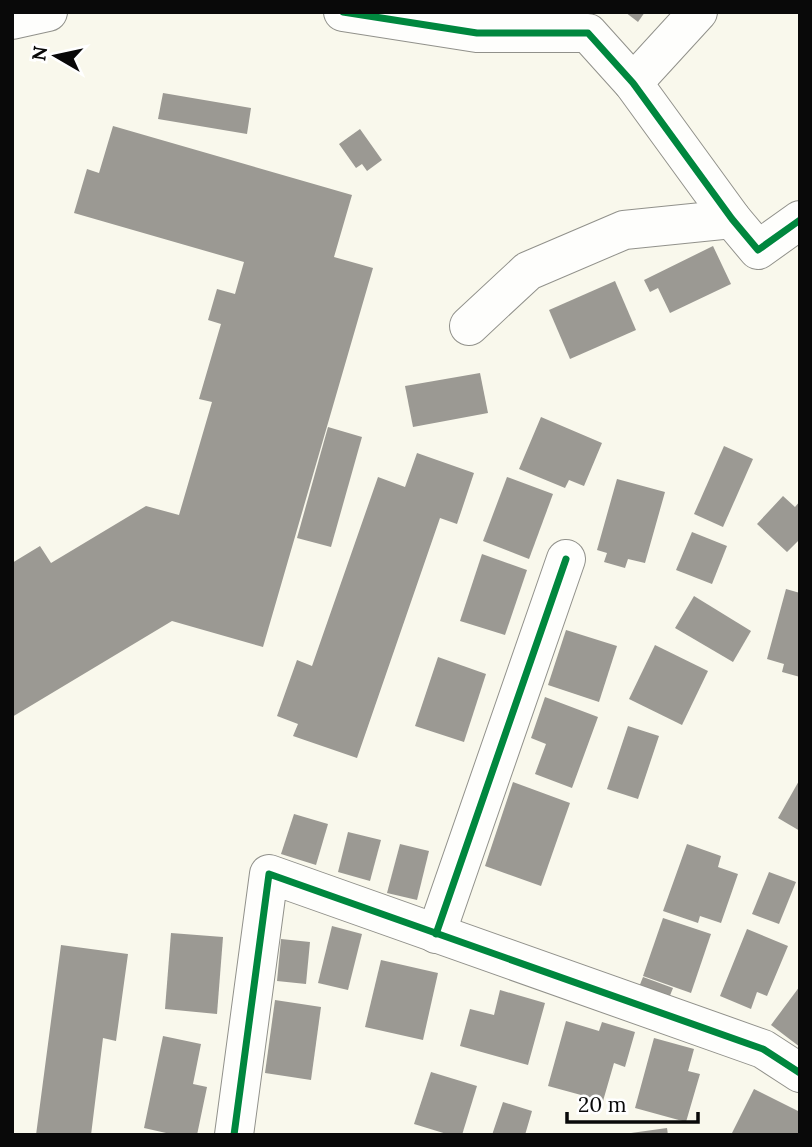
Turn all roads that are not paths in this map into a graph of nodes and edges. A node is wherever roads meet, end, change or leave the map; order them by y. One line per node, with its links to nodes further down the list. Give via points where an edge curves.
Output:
1 (48, 12): 5 (street)
2 (343, 12): 4 (street)
3 (698, 12): 6 (street)
4 (417, 18): 6 (street, via 477,33 589,33)
5 (12, 20)
6 (633, 83): 7 (street)
7 (733, 219): 8 (street, via 758,250); 9 (street, via 624,230 528,271)
8 (800, 220)
9 (469, 326)
10 (566, 559): 11 (street)
11 (436, 934): 12 (street, via 762,1049); 13 (street, via 269,874)
12 (800, 1073)
13 (234, 1135)

